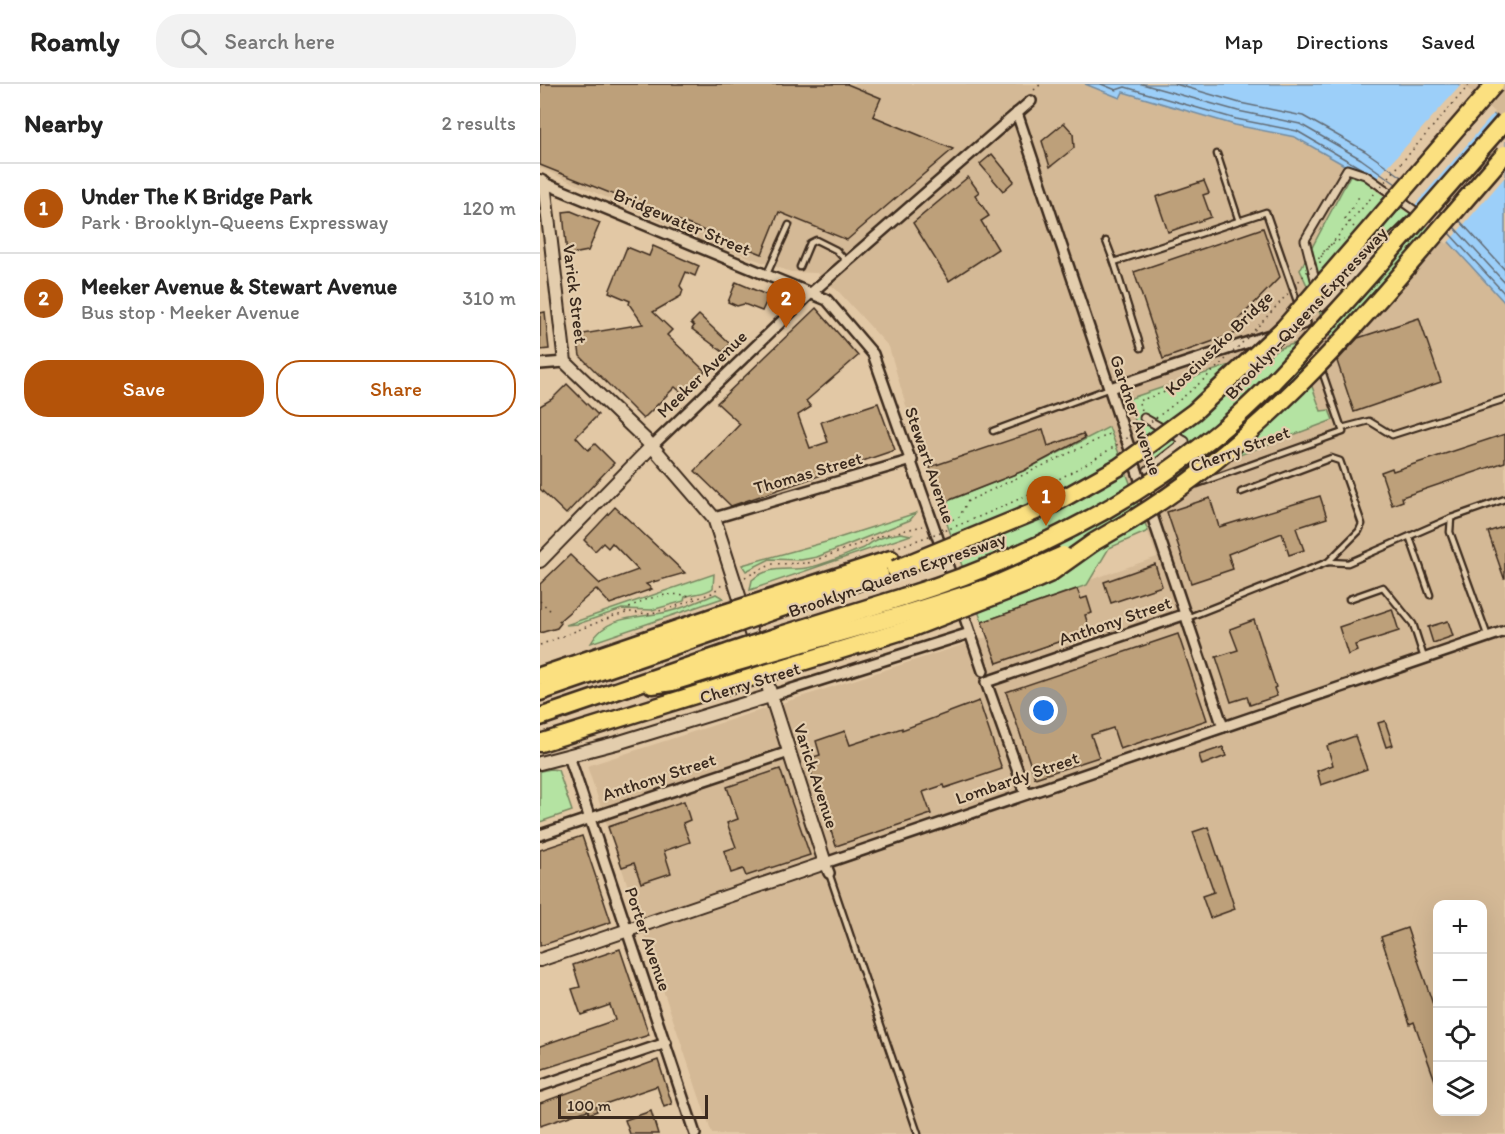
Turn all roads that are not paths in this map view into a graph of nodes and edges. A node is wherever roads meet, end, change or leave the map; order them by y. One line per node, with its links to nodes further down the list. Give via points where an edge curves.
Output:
1 (1495, 84): 44 (highway, Brooklyn-Queens Expressway, bridge, via 1284,328 1214,395 1164,435 1053,504 986,533 891,559)
2 (1031, 101): 3 (street, Meeker Avenue)
3 (1017, 113): 12 (street, Meeker Avenue); 23 (street, Gardner Avenue)
4 (1505, 121): 48 (highway, Brooklyn-Queens Expressway, bridge, via 1308,345 1219,432 1155,480 1070,531 988,568)
5 (1216, 153): 9 (lane)
6 (1505, 154): 43 (highway, bridge, via 1313,370 1228,451 1180,488 1049,574)
7 (1347, 169): 7 (street, via 1365,175 1418,213 1322,307 1305,240)
8 (542, 182): 15 (street, Bridgewater Street); 21 (main road, Varick Street)
9 (1239, 221): 13 (lane); 17 (lane, via 1266,212)
10 (789, 225): 15 (lane)
11 (1106, 241): 13 (lane)
12 (847, 262): 14 (lane, via 836,250 816,240 810,243); 16 (street, Meeker Avenue)
13 (1114, 262): 19 (lane)
14 (800, 267)
15 (766, 276): 16 (street, Bridgewater Street)
16 (810, 294): 28 (street, Meeker Avenue); 29 (street, Stewart Avenue, via 827,300 873,354)
17 (1307, 329): 18 (lane); 23 (street)
18 (1312, 344)
19 (1141, 348)
20 (1316, 355): 26 (lane)
21 (565, 362): 22 (street); 28 (main road, Varick Street)
22 (540, 364)
23 (1110, 388): 27 (lane); 34 (street, Gardner Avenue)
24 (1505, 399): 26 (lane, Cherry Street, via 1392,435 1369,421)
25 (1144, 418): 30 (street, via 1185,441)
26 (1343, 430): 31 (lane, Cherry Street)
27 (993, 431)
28 (652, 446): 35 (main road, Varick Avenue); 38 (main road, Meeker Avenue)
29 (912, 460): 35 (street, Thomas Street); 46 (street, Stewart Avenue)
30 (1148, 470)
31 (1191, 486): 34 (street, Cherry Street)
32 (1241, 492): 39 (lane, via 1331,458 1340,461 1362,524)
33 (1505, 499): 36 (lane)
34 (1148, 501): 42 (street, Gardner Avenue)
35 (714, 518): 53 (main road, Varick Avenue)
36 (1451, 518): 37 (lane); 47 (lane, via 1450,532)
37 (1410, 538): 39 (lane, via 1348,563); 40 (lane)
38 (540, 561)
39 (1328, 562): 42 (lane)
40 (1430, 595)
41 (1348, 599): 49 (lane, via 1383,586 1413,624)
42 (1187, 616): 55 (street, Gardner Avenue); 60 (street, Anthony Street, via 986,682)
43 (910, 620): 48 (highway); 56 (highway, bridge, via 789,666)
44 (721, 622): 51 (highway); 52 (highway, Brooklyn-Queens Expressway)
45 (1505, 631): 47 (street, Lombardy Street)
46 (970, 633): 50 (street, Stewart Avenue); 53 (street, Cherry Street)
47 (1488, 637): 49 (street, Lombardy Street)
48 (781, 643): 54 (highway, bridge, via 732,657 672,682 627,688)
49 (1424, 660): 55 (street, Lombardy Street)
50 (982, 671)
51 (540, 676)
52 (540, 692)
53 (770, 696): 57 (main road, Varick Avenue); 58 (main road, Cherry Street)
54 (540, 717)
55 (1223, 727): 60 (street, Lombardy Street)
56 (540, 743)
57 (789, 752): 61 (street, Anthony Street); 63 (main road, Varick Avenue)
58 (569, 756): 59 (main road, Cherry Street); 61 (street, Porter Avenue)
59 (540, 763)
60 (1026, 794): 63 (street, Lombardy Street)
61 (590, 818): 62 (street, Anthony Street); 64 (street, Porter Avenue)
62 (540, 835)
63 (827, 868): 64 (main road, Lombardy Street); 69 (lane, Varick Avenue)
64 (628, 930): 65 (main road, Lombardy Street); 66 (street, Porter Avenue)
65 (540, 960)
66 (666, 1043): 67 (street); 68 (street, Porter Avenue)
67 (540, 1086)
68 (695, 1134)
69 (918, 1134)

